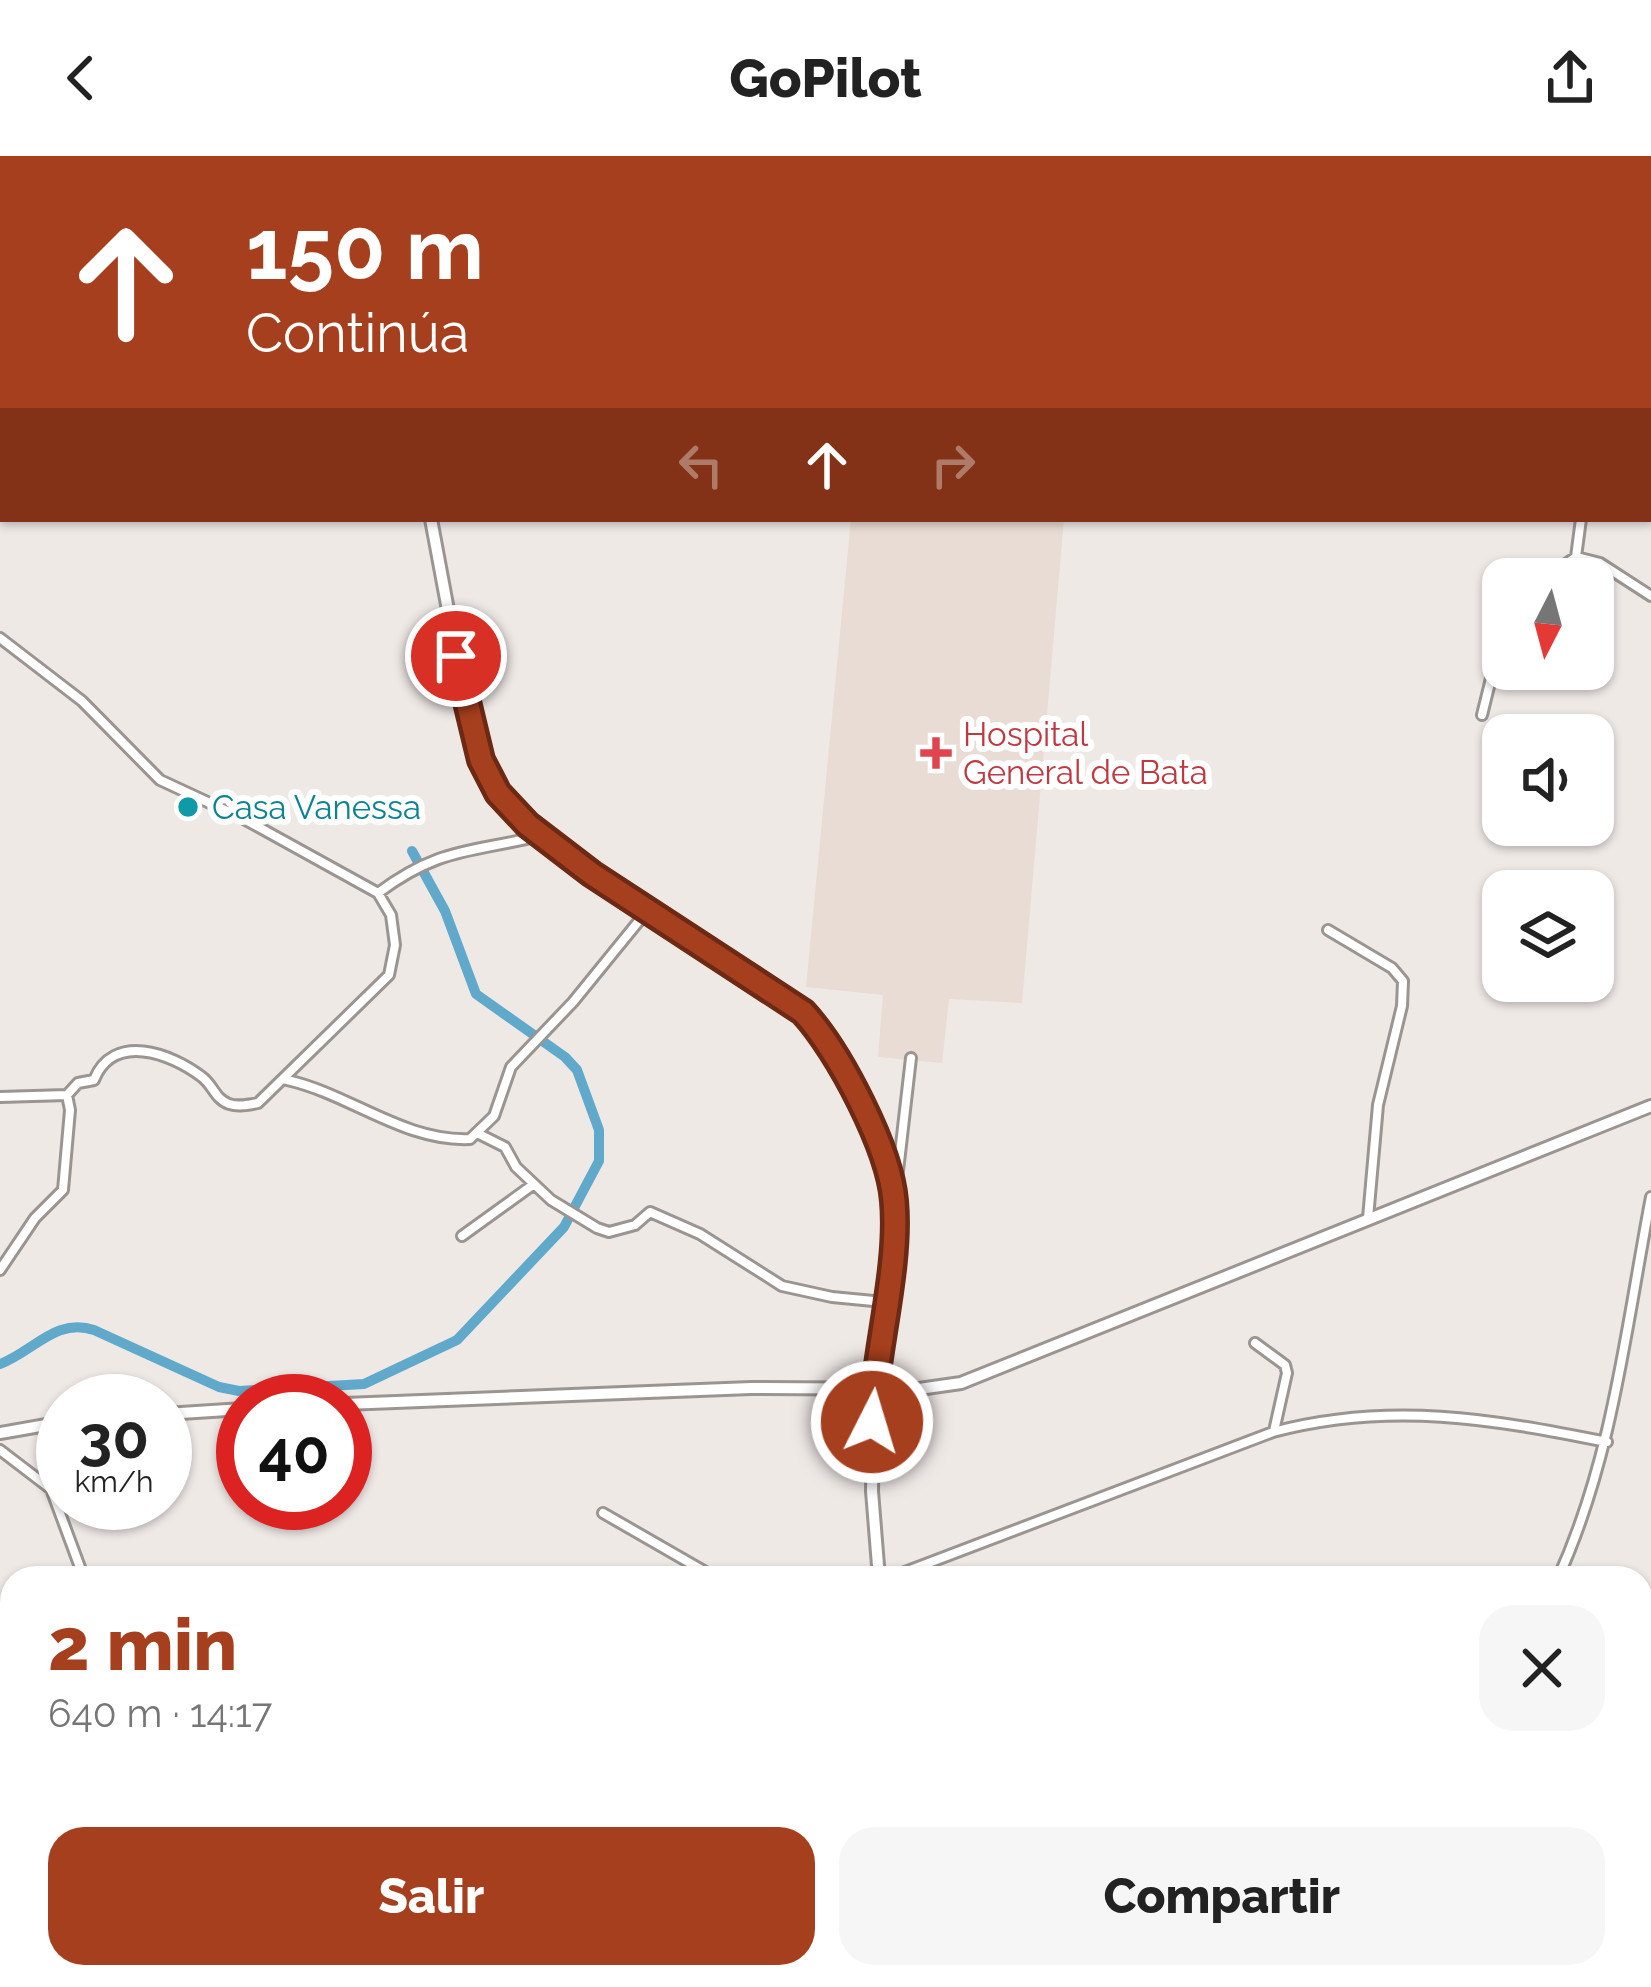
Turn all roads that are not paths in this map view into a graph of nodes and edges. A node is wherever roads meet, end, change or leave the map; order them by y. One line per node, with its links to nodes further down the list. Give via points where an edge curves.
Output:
1 (431, 522): 6 (main road, via 472,734 498,793)
2 (1581, 522): 3 (street)
3 (1576, 557): 4 (street)
4 (1651, 596)
5 (0, 638): 7 (street, via 82,700 160,780)
6 (540, 836): 7 (street, via 457,850); 8 (main road)
7 (378, 893): 11 (street, via 391,915 389,975)
8 (647, 911): 15 (street, via 505,1076 494,1116); 18 (main road, via 788,999 817,1027 849,1080)
9 (1328, 930): 19 (street, via 1403,981 1378,1105)
10 (911, 1058): 18 (street)
11 (285, 1080): 12 (street, via 258,1103 232,1106 178,1060 124,1051); 15 (street, via 418,1134 451,1140)
12 (67, 1095): 13 (street); 21 (street, via 63,1190)
13 (0, 1097)
14 (1651, 1106): 19 (main road)
15 (477, 1133): 16 (street, via 505,1147)
16 (534, 1184): 20 (street); 22 (street, via 609,1232 650,1212 782,1286)
17 (1651, 1197): 29 (street)
18 (894, 1199): 22 (main road)
19 (1369, 1218): 24 (main road, via 992,1373 941,1386)
20 (462, 1236)
21 (0, 1270)
22 (886, 1302): 24 (main road)
23 (1255, 1343): 27 (street, via 1286,1365)
24 (874, 1389): 25 (main road); 34 (main road)
25 (372, 1403)
26 (36, 1427): 28 (main road)
27 (1274, 1432): 29 (street, via 1373,1416 1458,1415); 35 (street)
28 (0, 1433)
29 (1607, 1442): 36 (street)
30 (0, 1450): 32 (street, via 51,1489)
31 (603, 1513): 33 (street)
32 (80, 1566)
33 (695, 1566)
34 (878, 1566)
35 (921, 1566)
36 (1563, 1566)

